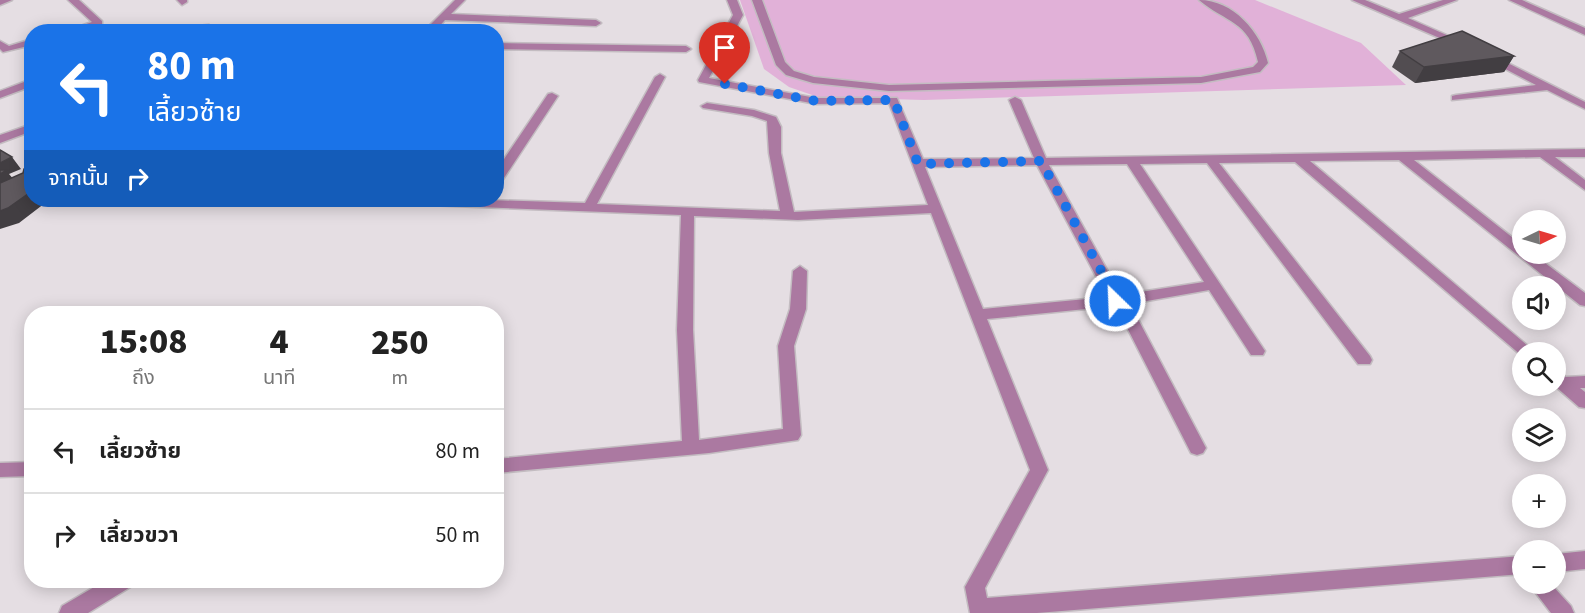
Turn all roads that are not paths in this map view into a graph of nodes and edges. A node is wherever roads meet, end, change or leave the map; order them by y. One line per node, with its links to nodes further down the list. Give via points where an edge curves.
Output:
1 (7, 0): 10 (street)
2 (73, 0): 14 (street, via 99,23)
3 (460, 0): 11 (street)
4 (732, 0): 41 (street, via 738,15 703,80 816,101 894,100)
5 (757, 0): 6 (street, via 780,63 790,73 813,80 889,88 1201,80 1256,70 1263,63 1258,42 1233,16)
6 (1204, 0)
7 (1357, 0): 12 (street)
8 (1452, 0): 12 (street)
9 (1514, 0): 16 (street)
10 (0, 2)
11 (444, 17): 13 (street); 15 (street)
12 (1401, 17): 17 (street)
13 (596, 23)
14 (96, 24)
15 (437, 24)
16 (1585, 32)
17 (1454, 40): 21 (street); 25 (street)
18 (0, 44): 19 (street, via 7,50)
19 (24, 45)
20 (504, 46): 22 (street)
21 (1437, 46)
22 (686, 49)
23 (660, 77): 45 (street)
24 (24, 85): 26 (street)
25 (1548, 87): 28 (street); 31 (street)
26 (0, 95)
27 (552, 96): 42 (street)
28 (1456, 98)
29 (1015, 100): 40 (street)
30 (707, 106): 48 (street, via 772,119)
31 (1585, 106)
32 (24, 130): 33 (street)
33 (0, 139)
34 (1585, 153): 35 (street)
35 (1543, 154): 36 (street); 43 (street)
36 (1402, 156): 37 (street); 49 (street)
37 (1299, 158): 38 (street); 56 (street)
38 (1210, 159): 39 (street); 58 (street)
39 (1131, 160): 40 (street); 52 (street)
40 (1041, 161): 41 (street); 53 (street)
41 (918, 164): 46 (street)
42 (504, 169)
43 (1585, 186)
44 (504, 203): 45 (street)
45 (588, 209): 47 (street)
46 (936, 209): 48 (street); 55 (street)
47 (688, 212): 48 (street); 63 (street, via 684,299)
48 (788, 216)
49 (1512, 243)
50 (1538, 264): 54 (street)
51 (800, 271): 63 (street, via 798,309 786,346 792,435)
52 (1213, 285): 53 (street); 57 (street)
53 (1118, 300): 55 (street); 64 (street)
54 (1585, 301)
55 (977, 315): 73 (street, via 1040,470 975,587)
56 (1515, 342)
57 (1257, 351)
58 (1364, 360)
59 (1566, 381): 60 (street)
60 (1585, 382)
61 (1566, 386): 62 (street)
62 (1585, 402)
63 (690, 447): 65 (street)
64 (1197, 448)
65 (504, 465)
66 (0, 470): 67 (street)
67 (24, 470)
68 (1585, 560): 69 (street)
69 (1566, 562)
70 (1512, 566): 73 (street)
71 (111, 588): 74 (street)
72 (1548, 594): 75 (street)
73 (979, 610)
74 (69, 613)
75 (1564, 613)

